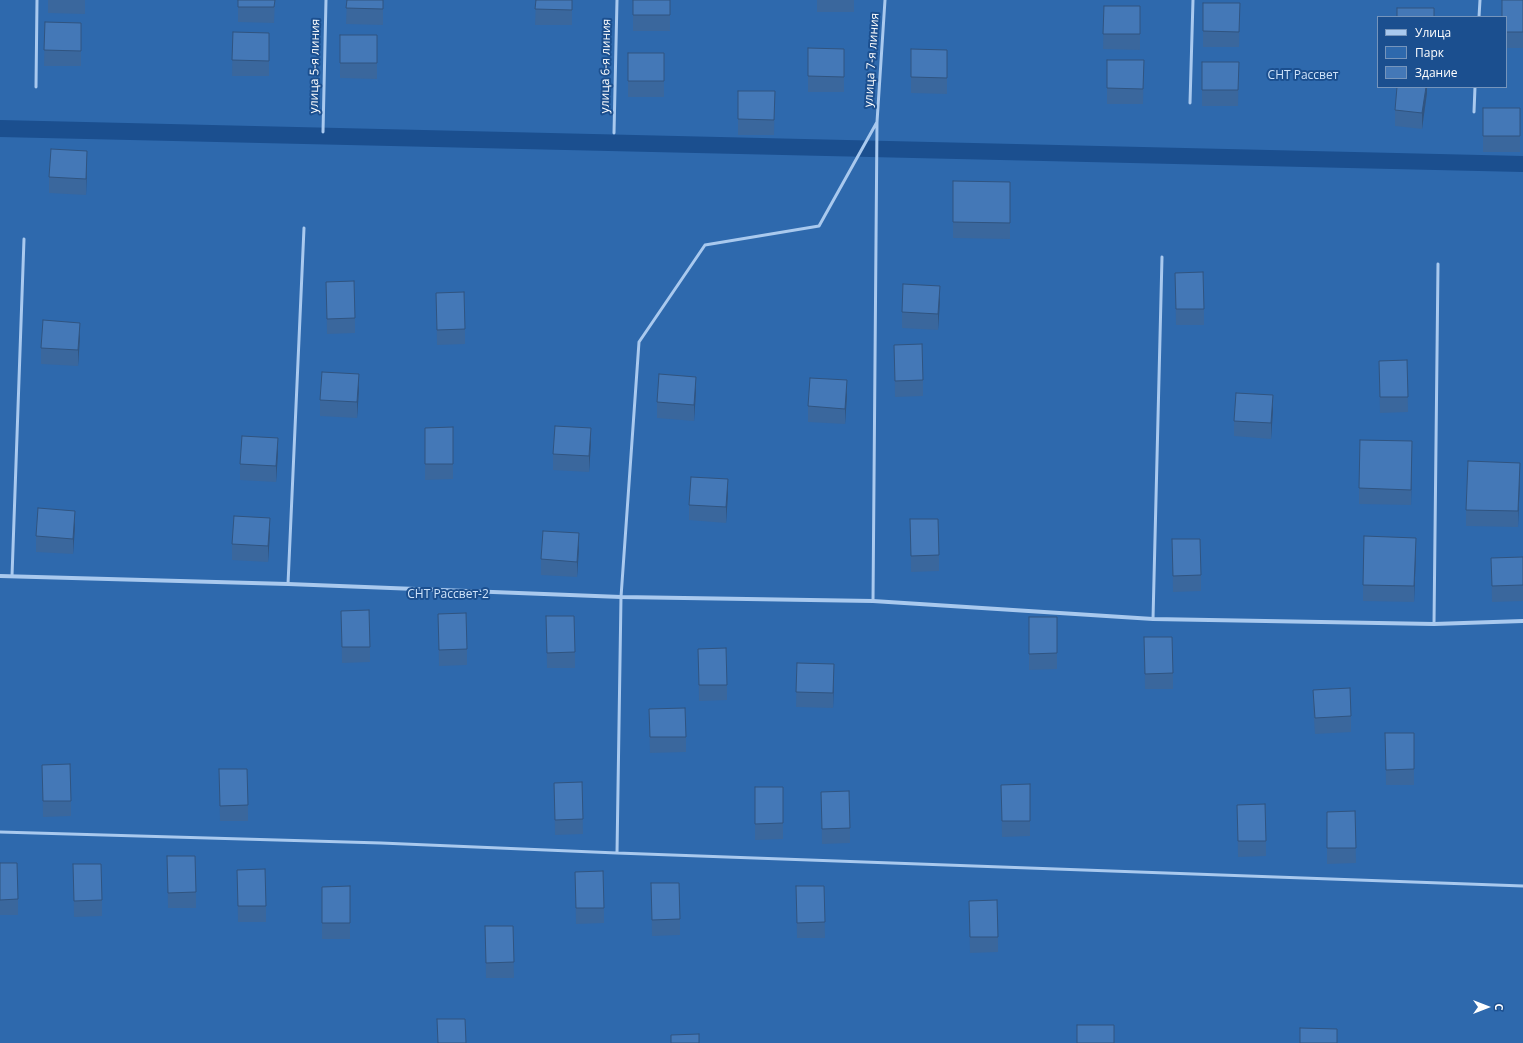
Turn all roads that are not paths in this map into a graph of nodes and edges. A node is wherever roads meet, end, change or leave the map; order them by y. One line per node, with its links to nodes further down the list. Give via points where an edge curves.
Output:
1 (37, 0): 8 (lane)
2 (326, 0): 13 (lane, улица 5-я линия)
3 (617, 0): 14 (lane, улица 6-я линия)
4 (885, 0): 12 (lane, улица 7-я линия)
5 (1193, 0): 10 (lane)
6 (1480, 0): 7 (lane)
7 (1479, 16)
8 (36, 87)
9 (1475, 88): 11 (lane)
10 (1190, 104)
11 (1474, 112)
12 (877, 122): 22 (lane, via 819,226 705,245 639,342); 23 (lane, улица 7-я линия)
13 (323, 132)
14 (614, 133)
15 (304, 228): 21 (lane)
16 (24, 239): 20 (lane)
17 (1162, 257): 24 (lane)
18 (1438, 264): 26 (lane)
19 (0, 576): 20 (street)
20 (12, 576): 21 (street)
21 (288, 584): 22 (street)
22 (621, 598): 23 (street); 28 (lane)
23 (872, 601): 24 (street)
24 (1153, 620): 26 (street)
25 (1523, 621): 26 (street)
26 (1434, 624)
27 (0, 832): 28 (lane)
28 (617, 853): 29 (lane)
29 (1523, 886)

